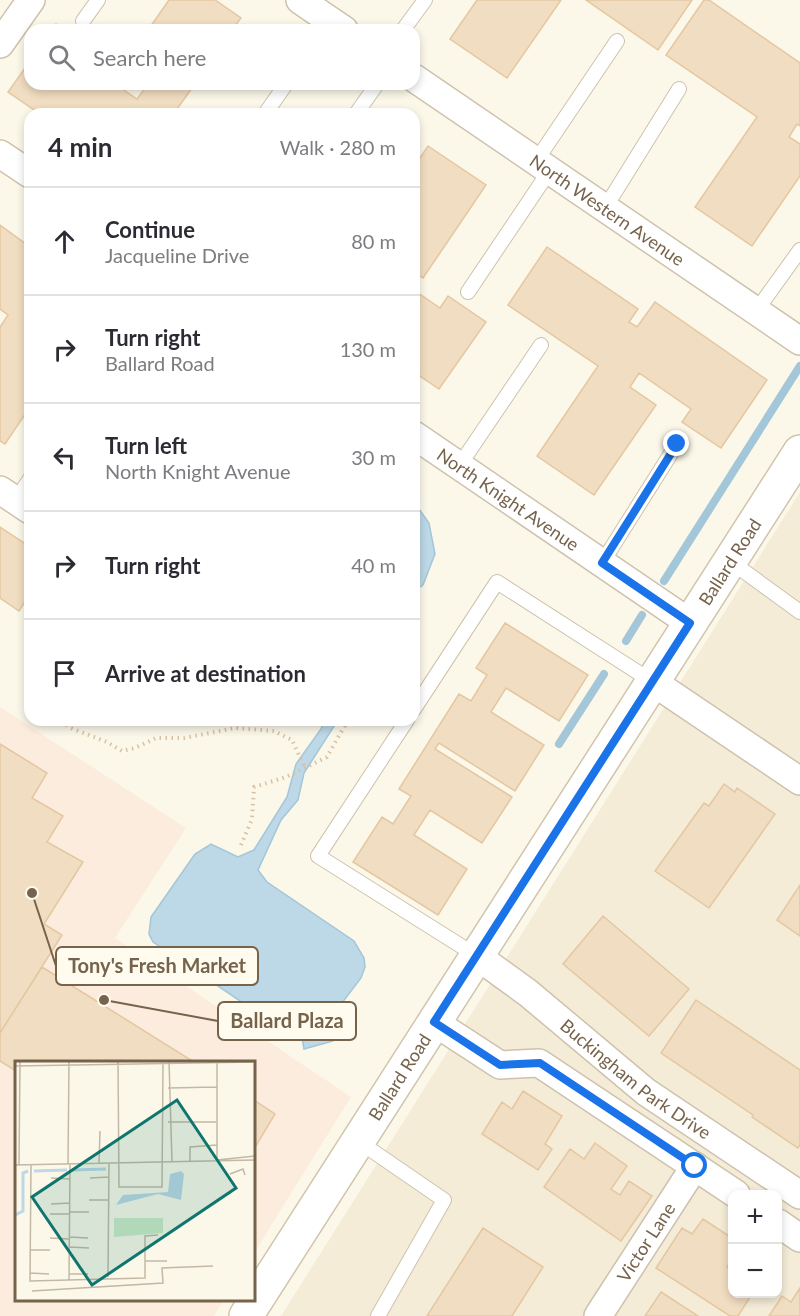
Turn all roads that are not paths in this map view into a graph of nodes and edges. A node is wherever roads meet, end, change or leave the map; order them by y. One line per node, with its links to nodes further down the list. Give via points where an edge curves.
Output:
1 (31, 0): 9 (street)
2 (98, 0): 5 (lane)
3 (300, 0): 6 (street)
4 (425, 0): 7 (lane)
5 (83, 21)
6 (329, 24)
7 (407, 24)
8 (617, 41): 17 (lane)
9 (0, 44)
10 (420, 82): 17 (street, North Western Avenue)
11 (679, 89): 19 (lane)
12 (282, 90): 14 (lane)
13 (373, 90): 15 (lane)
14 (269, 108)
15 (360, 108)
16 (0, 154): 18 (street)
17 (543, 166): 19 (street, North Western Avenue); 21 (lane)
18 (24, 170)
19 (605, 208): 22 (street, North Western Avenue)
20 (800, 250): 22 (lane)
21 (468, 292)
22 (756, 311): 23 (street, North Western Avenue)
23 (800, 341)
24 (541, 345): 28 (lane)
25 (420, 439): 28 (street, North Knight Avenue)
26 (677, 444): 30 (lane)
27 (800, 452): 29 (street, Ballard Road)
28 (459, 466): 30 (street, North Knight Avenue)
29 (730, 561): 31 (lane); 32 (street, Ballard Road)
30 (602, 563): 32 (street, North Knight Avenue)
31 (800, 612)
32 (690, 623): 33 (street, Ballard Road)
33 (653, 682): 34 (lane, via 497,582); 36 (street); 37 (street, Ballard Road)
34 (420, 700)
35 (403, 726): 37 (lane, via 318,856)
36 (800, 781)
37 (477, 956): 38 (street, Ballard Road); 42 (street, Buckingham Park Drive, via 528,993 646,1092)
38 (434, 1022): 39 (street, Ballard Road); 40 (street, via 500,1065 540,1063)
39 (358, 1141): 45 (street, Ballard Road); 46 (lane, via 444,1200)
40 (695, 1166): 41 (street); 47 (street, Victor Lane)
41 (730, 1190)
42 (800, 1196)
43 (782, 1226): 44 (street)
44 (800, 1238)
45 (253, 1314)
46 (378, 1316)
47 (598, 1316)

